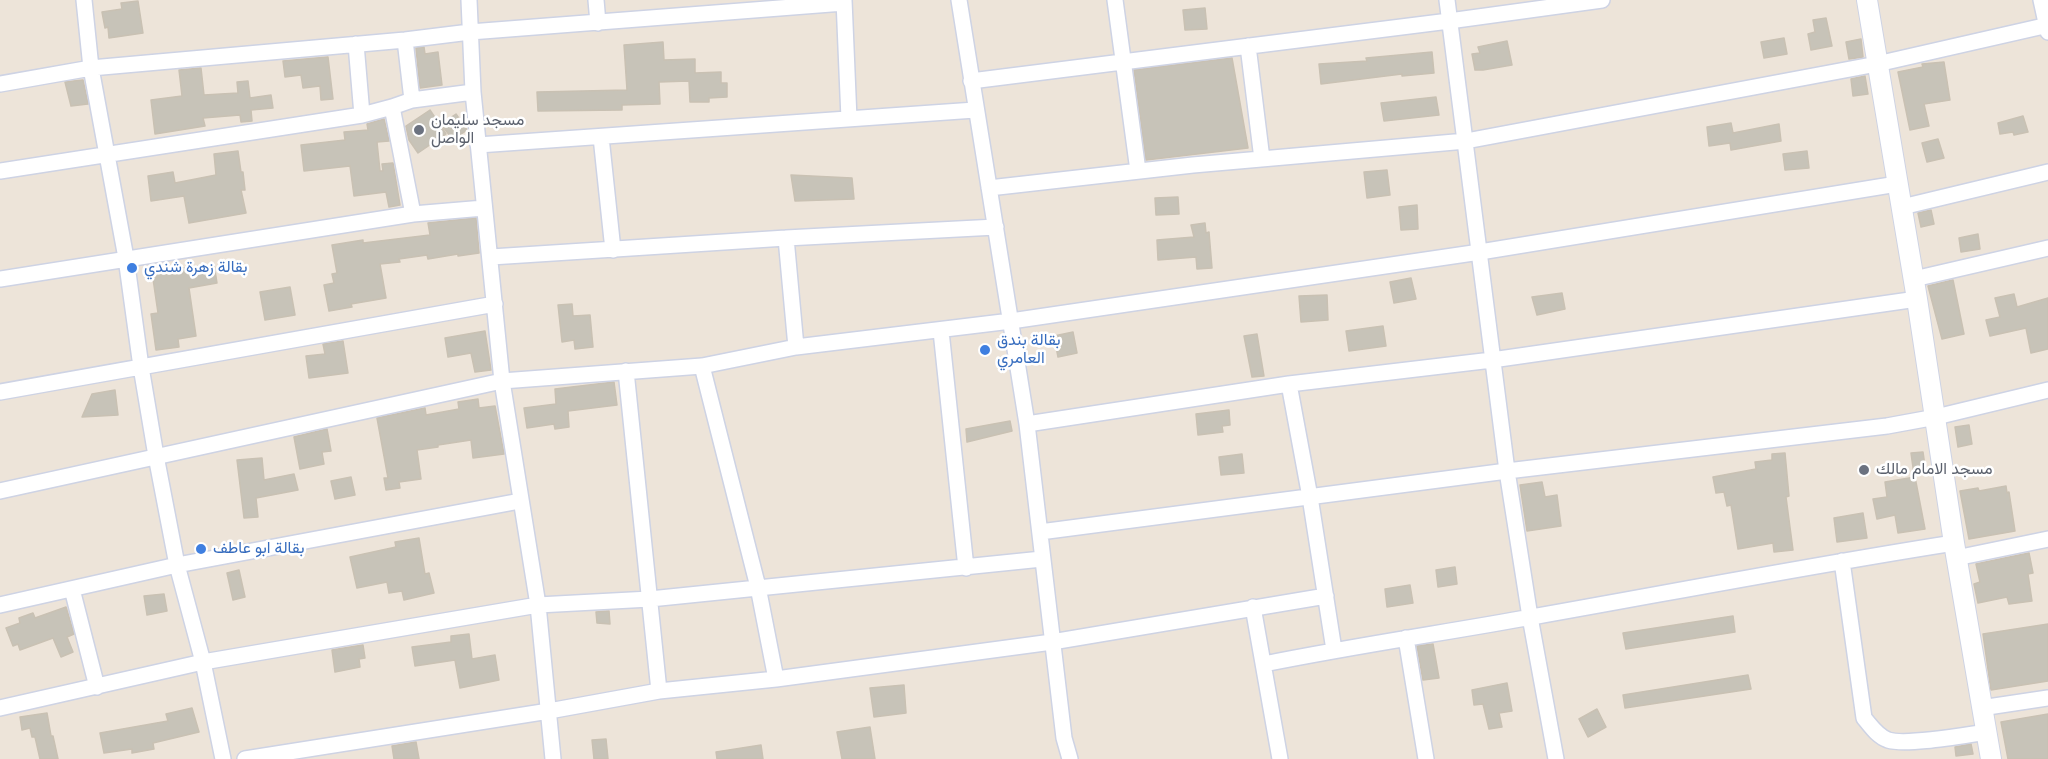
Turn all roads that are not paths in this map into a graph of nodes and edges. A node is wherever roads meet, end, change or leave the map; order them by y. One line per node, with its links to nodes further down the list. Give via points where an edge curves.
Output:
1 (84, 0): 20 (street)
2 (469, 0): 14 (street)
3 (596, 0): 12 (street)
4 (959, 0): 21 (street)
5 (1115, 0): 18 (street)
6 (1447, 0): 11 (street)
7 (1602, 0): 11 (street)
8 (1867, 0): 19 (street)
9 (2041, 0): 13 (street)
10 (844, 2): 12 (street); 28 (street)
11 (1449, 21): 17 (street); 30 (street)
12 (598, 23): 14 (street)
13 (2048, 27): 19 (street)
14 (470, 32): 15 (street); 23 (street)
15 (405, 39): 16 (street); 24 (street)
16 (356, 44): 20 (street); 27 (street)
17 (1248, 46): 18 (street); 33 (street)
18 (1123, 62): 21 (street); 35 (street)
19 (1877, 64): 30 (street); 37 (street)
20 (91, 68): 22 (street); 32 (street)
21 (971, 81): 26 (street)
22 (0, 84)
23 (473, 92): 24 (street); 31 (street)
24 (412, 99): 25 (street)
25 (392, 107): 27 (street); 41 (street)
26 (975, 110): 28 (street); 38 (street)
27 (362, 115): 32 (street)
28 (849, 119): 29 (street)
29 (601, 137): 31 (street); 45 (street)
30 (1466, 141): 33 (street); 46 (street)
31 (478, 145): 40 (street)
32 (106, 155): 34 (street); 48 (street)
33 (1262, 159): 35 (street)
34 (0, 171)
35 (1138, 171): 38 (street)
36 (2048, 172): 39 (street)
37 (1897, 184): 39 (street); 46 (street)
38 (989, 189): 42 (street)
39 (1902, 207): 50 (street)
40 (484, 208): 41 (street); 47 (street)
41 (413, 214): 48 (street)
42 (996, 227): 43 (street); 53 (street)
43 (786, 237): 45 (street); 55 (street)
44 (2048, 248): 50 (street)
45 (613, 250): 47 (street)
46 (1480, 252): 53 (street); 56 (street)
47 (491, 257): 52 (street)
48 (126, 258): 49 (street); 58 (street)
49 (0, 279)
50 (1914, 279): 51 (street)
51 (1917, 299): 56 (street); 64 (street)
52 (495, 304): 58 (street); 60 (street)
53 (1011, 321): 54 (street); 65 (street)
54 (941, 331): 55 (street); 77 (street)
55 (796, 347): 57 (street)
56 (1492, 360): 61 (street); 67 (street)
57 (702, 366): 59 (street); 78 (street)
58 (141, 367): 63 (street); 66 (street)
59 (626, 371): 60 (street); 81 (street)
60 (502, 381): 66 (street); 70 (street)
61 (1289, 384): 65 (street); 69 (street)
62 (2048, 390): 64 (street)
63 (0, 392)
64 (1936, 417): 67 (street); 73 (street)
65 (1027, 424): 71 (street)
66 (156, 456): 68 (street); 76 (street)
67 (1507, 471): 69 (street); 85 (street)
68 (0, 491)
69 (1310, 497): 71 (street); 80 (street)
70 (520, 501): 76 (street); 83 (street)
71 (1040, 532): 74 (street)
72 (2048, 539): 73 (street)
73 (1955, 551): 75 (street); 96 (street)
74 (1042, 559): 77 (street); 87 (street)
75 (1842, 561): 85 (street); 98 (street, via 1864,718 1889,740 1941,739)
76 (177, 565): 79 (street); 89 (street)
77 (966, 568): 78 (street)
78 (758, 587): 81 (street); 91 (street)
79 (72, 589): 82 (street); 92 (street)
80 (1326, 596): 84 (street); 88 (street)
81 (650, 599): 83 (street); 93 (street)
82 (0, 604)
83 (538, 605): 89 (street); 97 (street)
84 (1253, 607): 87 (street); 90 (street)
85 (1530, 617): 86 (street); 105 (street)
86 (1406, 638): 88 (street); 104 (street)
87 (1052, 642): 91 (street); 102 (street)
88 (1334, 650): 90 (street)
89 (203, 662): 92 (street); 99 (street)
90 (1264, 664): 103 (street)
91 (776, 679): 93 (street)
92 (97, 687): 95 (street)
93 (659, 691): 97 (street)
94 (2048, 698): 96 (street)
95 (0, 708)
96 (1981, 708): 98 (street)
97 (549, 711): 100 (street); 101 (street)
98 (1987, 732): 106 (street)
99 (223, 759)
100 (245, 759)
101 (553, 759)
102 (1070, 759)
103 (1280, 759)
104 (1426, 759)
105 (1556, 759)
106 (1990, 759)

